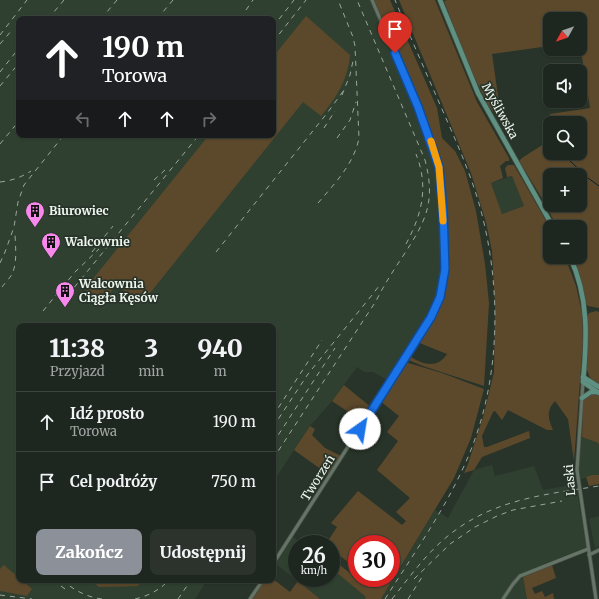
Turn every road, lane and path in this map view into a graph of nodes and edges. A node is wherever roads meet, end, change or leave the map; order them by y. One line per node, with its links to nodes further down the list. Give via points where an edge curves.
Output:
1 (372, 0): 13 (street, Tworzeń, via 438,161 445,260 442,288 431,317)
2 (440, 0): 3 (street, Myśliwska, via 478,94)
3 (549, 220)
4 (573, 264): 5 (street, via 585,310)
5 (583, 377): 6 (street); 7 (street)
6 (583, 382): 7 (street); 9 (street, Laski)
7 (592, 386): 8 (street)
8 (598, 390): 9 (street)
9 (582, 398): 10 (street, Laski, via 577,470)
10 (588, 549): 12 (street, Laski); 16 (street, via 520,576)
11 (599, 550): 12 (street)
12 (589, 554): 17 (street, Laski)
13 (276, 559)
14 (261, 583): 15 (street)
15 (250, 599)
16 (503, 599)
17 (596, 599)

